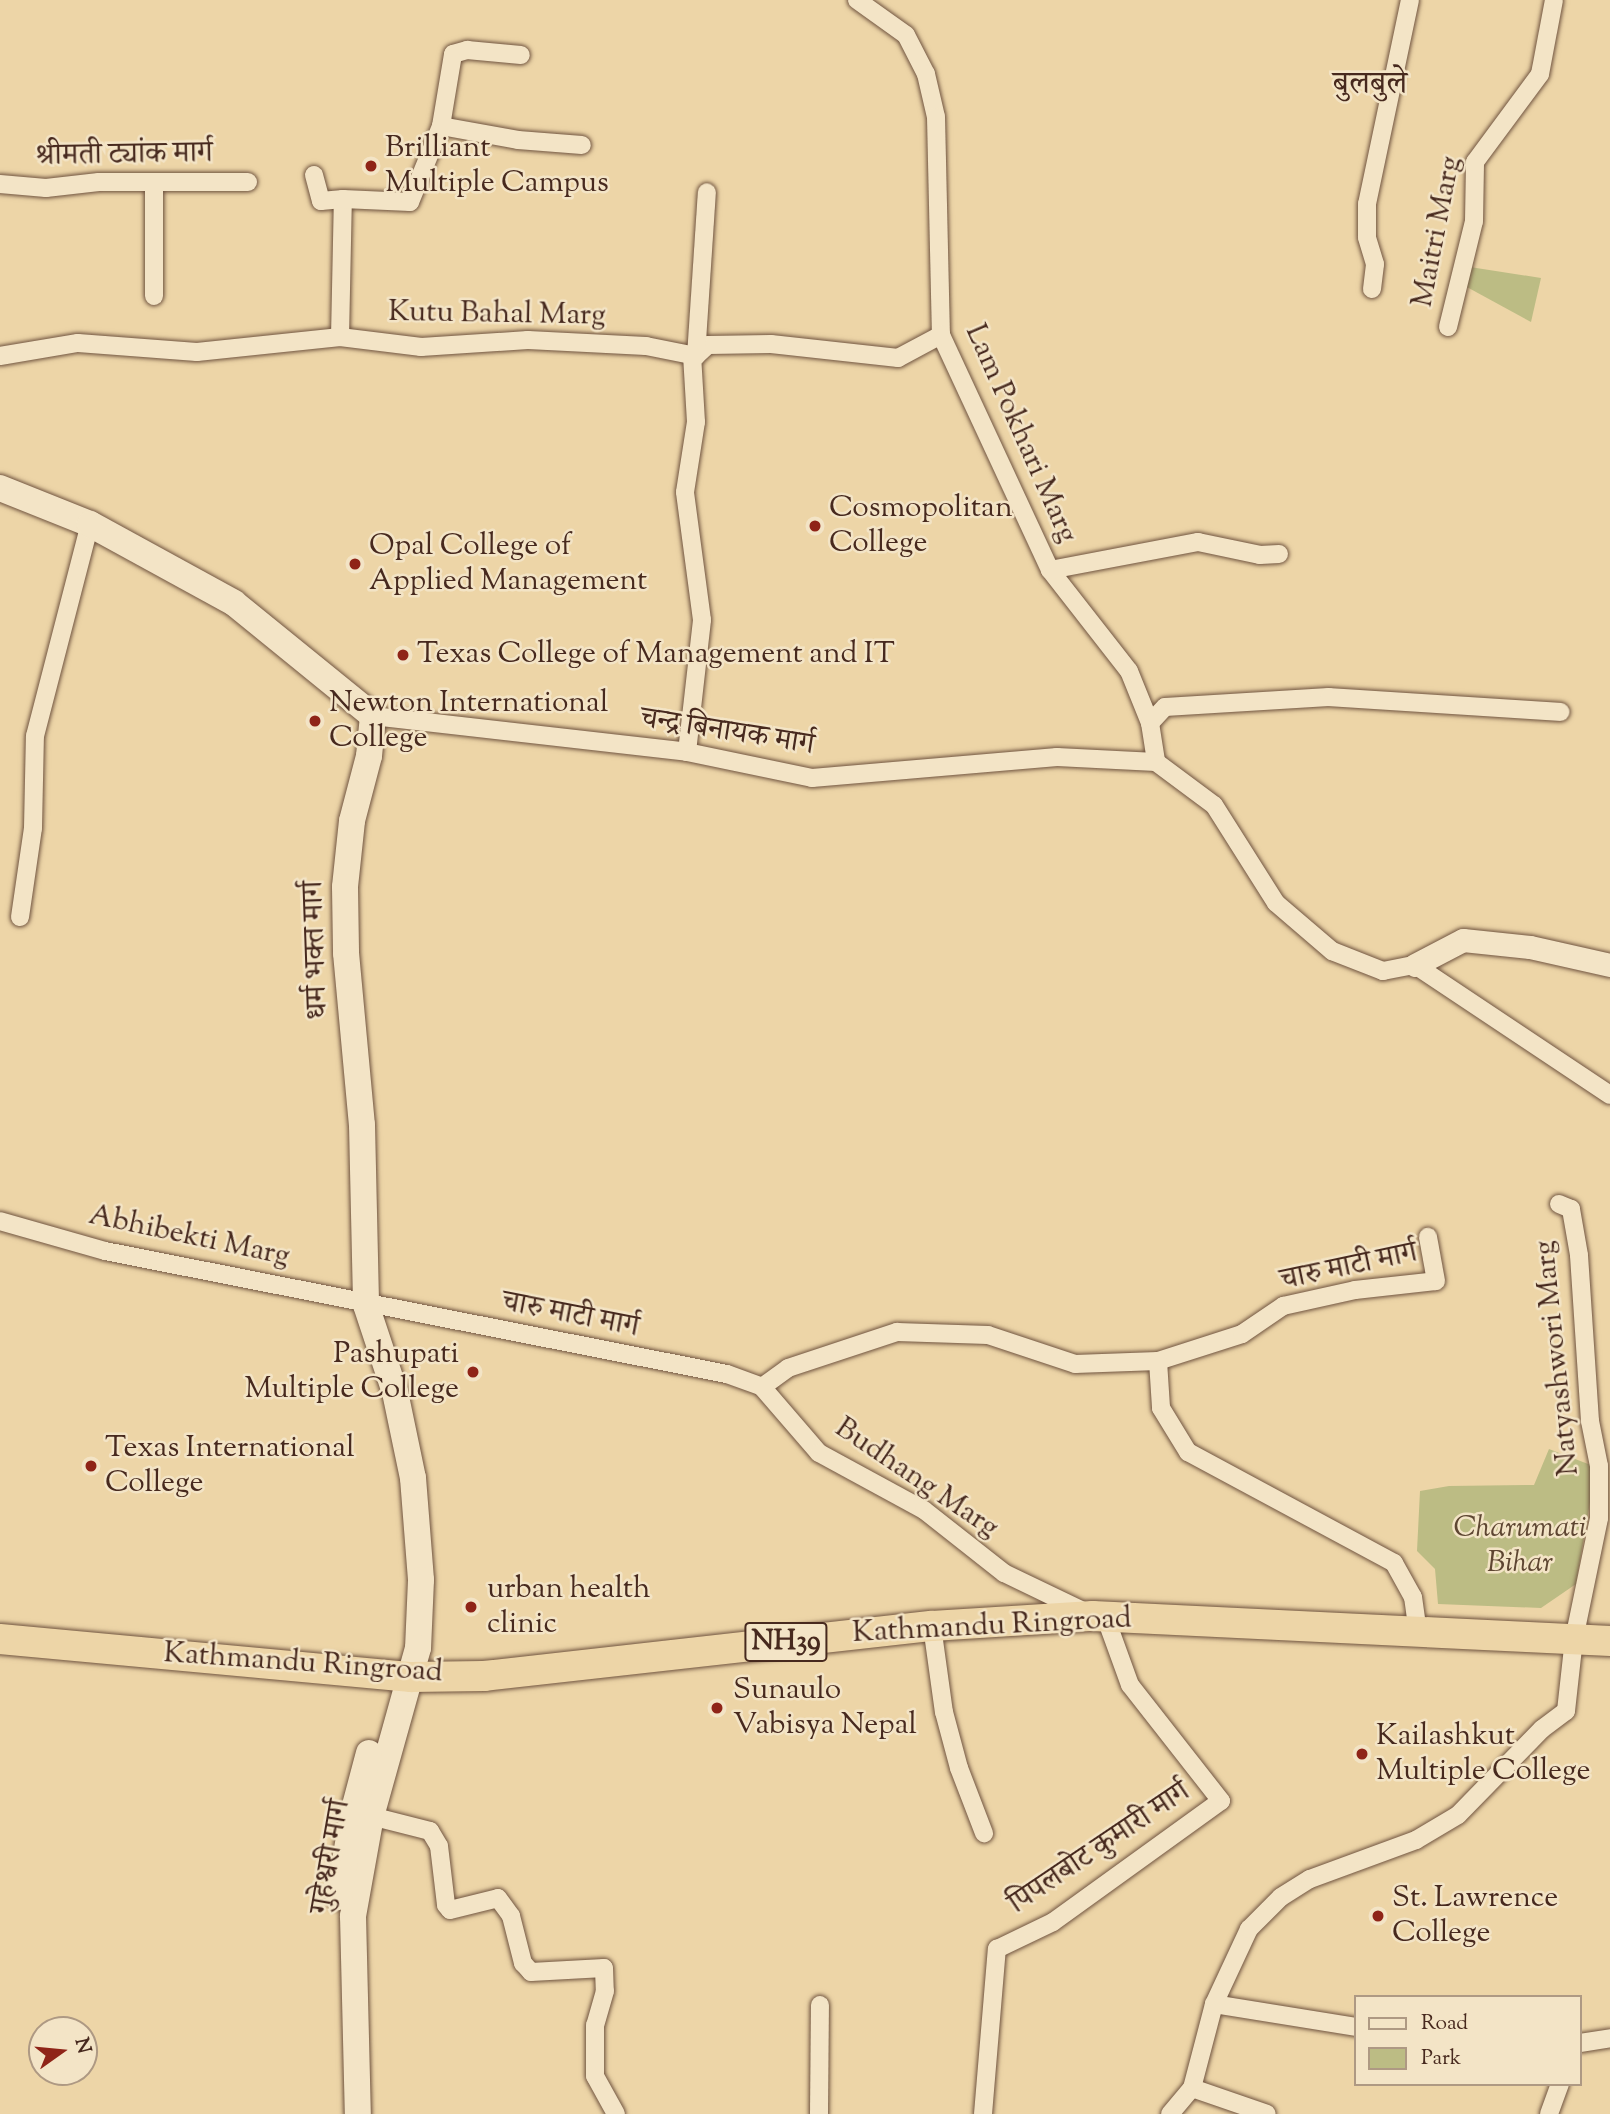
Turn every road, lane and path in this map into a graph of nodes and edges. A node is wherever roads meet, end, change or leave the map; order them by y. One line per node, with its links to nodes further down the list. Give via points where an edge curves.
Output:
1 (858, 0): 16 (street, Lam Pokhari Marg, via 906,34 926,74 936,117)
2 (1410, 0): 13 (street, via 1367,204 1367,237 1375,264)
3 (1554, 0): 15 (street, Maitri Marg, via 1540,74 1475,162 1474,221)
4 (521, 55): 5 (street, via 467,50 453,54)
5 (441, 126): 6 (street); 12 (street, via 410,202)
6 (582, 145)
7 (314, 175): 12 (street, via 321,201)
8 (248, 182): 10 (street, श्रीमती ट्यांक मार्ग)
9 (0, 184): 10 (street, श्रीमती ट्यांक मार्ग, via 46,188 99,182)
10 (154, 185): 14 (street)
11 (707, 192): 18 (street)
12 (343, 199): 17 (street)
13 (1372, 289)
14 (154, 296)
15 (1448, 327)
16 (941, 335): 18 (street, via 898,358 771,344 708,345); 23 (street, Lam Pokhari Marg)
17 (341, 337): 18 (street, Kutu Bahal Marg, via 421,347 567,342 646,346); 19 (street, Kutu Bahal Marg, via 197,352 78,343)
18 (694, 355): 27 (street, via 696,422 685,492 702,620)
19 (0, 356)
20 (0, 488): 21 (main road)
21 (90, 524): 25 (main road, via 234,603); 29 (street, via 35,736 33,828)
22 (1279, 554): 23 (street, via 1260,555 1198,542)
23 (1050, 570): 26 (street, Lam Pokhari Marg, via 1129,671)
24 (1561, 712): 26 (street, via 1329,697 1165,707)
25 (373, 716): 27 (street, चन्द्र बिनायक मार्ग); 36 (main road, धर्म भक्त मार्ग, via 345,887 346,953 362,1125)
26 (1150, 723): 28 (street)
27 (687, 752): 28 (street, चन्द्र बिनायक मार्ग, via 812,778 1056,757)
28 (1156, 762): 30 (street, via 1214,805 1276,902 1332,951 1383,971)
29 (20, 917)
30 (1415, 965): 31 (street, via 1463,940 1530,947); 32 (street)
31 (1610, 965)
32 (1610, 1095)
33 (1559, 1204): 44 (street, Natyashwori Marg, via 1571,1209 1579,1255 1590,1421 1599,1466 1599,1518)
34 (0, 1221): 36 (street, Abhibekti Marg, via 105,1251)
35 (1428, 1237): 37 (street, चारु माटी मार्ग, via 1437,1281 1355,1290 1283,1306 1242,1334)
36 (366, 1306): 38 (street, चारु माटी मार्ग, via 727,1374); 40 (main road, धर्म भक्त मार्ग, via 395,1392 413,1478 421,1568)
37 (1158, 1361): 38 (street, via 1075,1364 988,1335 897,1332 788,1368); 42 (street, via 1161,1408 1188,1452 1394,1563 1413,1597)
38 (762, 1387): 39 (street, Budhang Marg, via 819,1453 924,1510 1004,1573)
39 (1099, 1616): 41 (highway, Kathmandu Ringroad / NH39); 42 (highway, Kathmandu Ringroad / NH39); 60 (street, पिपलबोट कुमारी मार्ग, via 1130,1685 1222,1801 1053,1922 997,1949)
40 (418, 1617): 46 (main road, गुहेश्वरी मार्ग)
41 (932, 1626): 46 (highway, Kathmandu Ringroad / NH39, via 484,1675); 48 (street, via 944,1712 958,1768)
42 (1418, 1632): 44 (highway, Kathmandu Ringroad / NH39)
43 (0, 1639): 46 (highway, Kathmandu Ringroad / NH39)
44 (1574, 1639): 45 (highway, Kathmandu Ringroad / NH39); 49 (street, via 1566,1711 1542,1729 1458,1815 1416,1840 1310,1879 1281,1897 1249,1928)
45 (1610, 1641)
46 (402, 1677): 47 (main road, गुहेश्वरी मार्ग); 56 (main road, via 365,1766 341,1870 335,1974)
47 (371, 1816): 57 (main road, गुहेश्वरी मार्ग, via 353,1916); 58 (street, via 430,1831 439,1846 446,1905 450,1910 498,1898 511,1916 523,1963 531,1972 604,1968 594,2066)
48 (984, 1833)
49 (1214, 2004): 51 (street); 55 (street)
50 (820, 2005): 59 (street)
51 (1354, 2027)
52 (1610, 2038): 53 (street)
53 (1582, 2043)
54 (1559, 2086): 63 (street)
55 (1192, 2088): 61 (street); 62 (street)
56 (340, 2114)
57 (358, 2114)
58 (616, 2114)
59 (819, 2114)
60 (983, 2114)
61 (1170, 2114)
62 (1267, 2114)
63 (1549, 2114)

